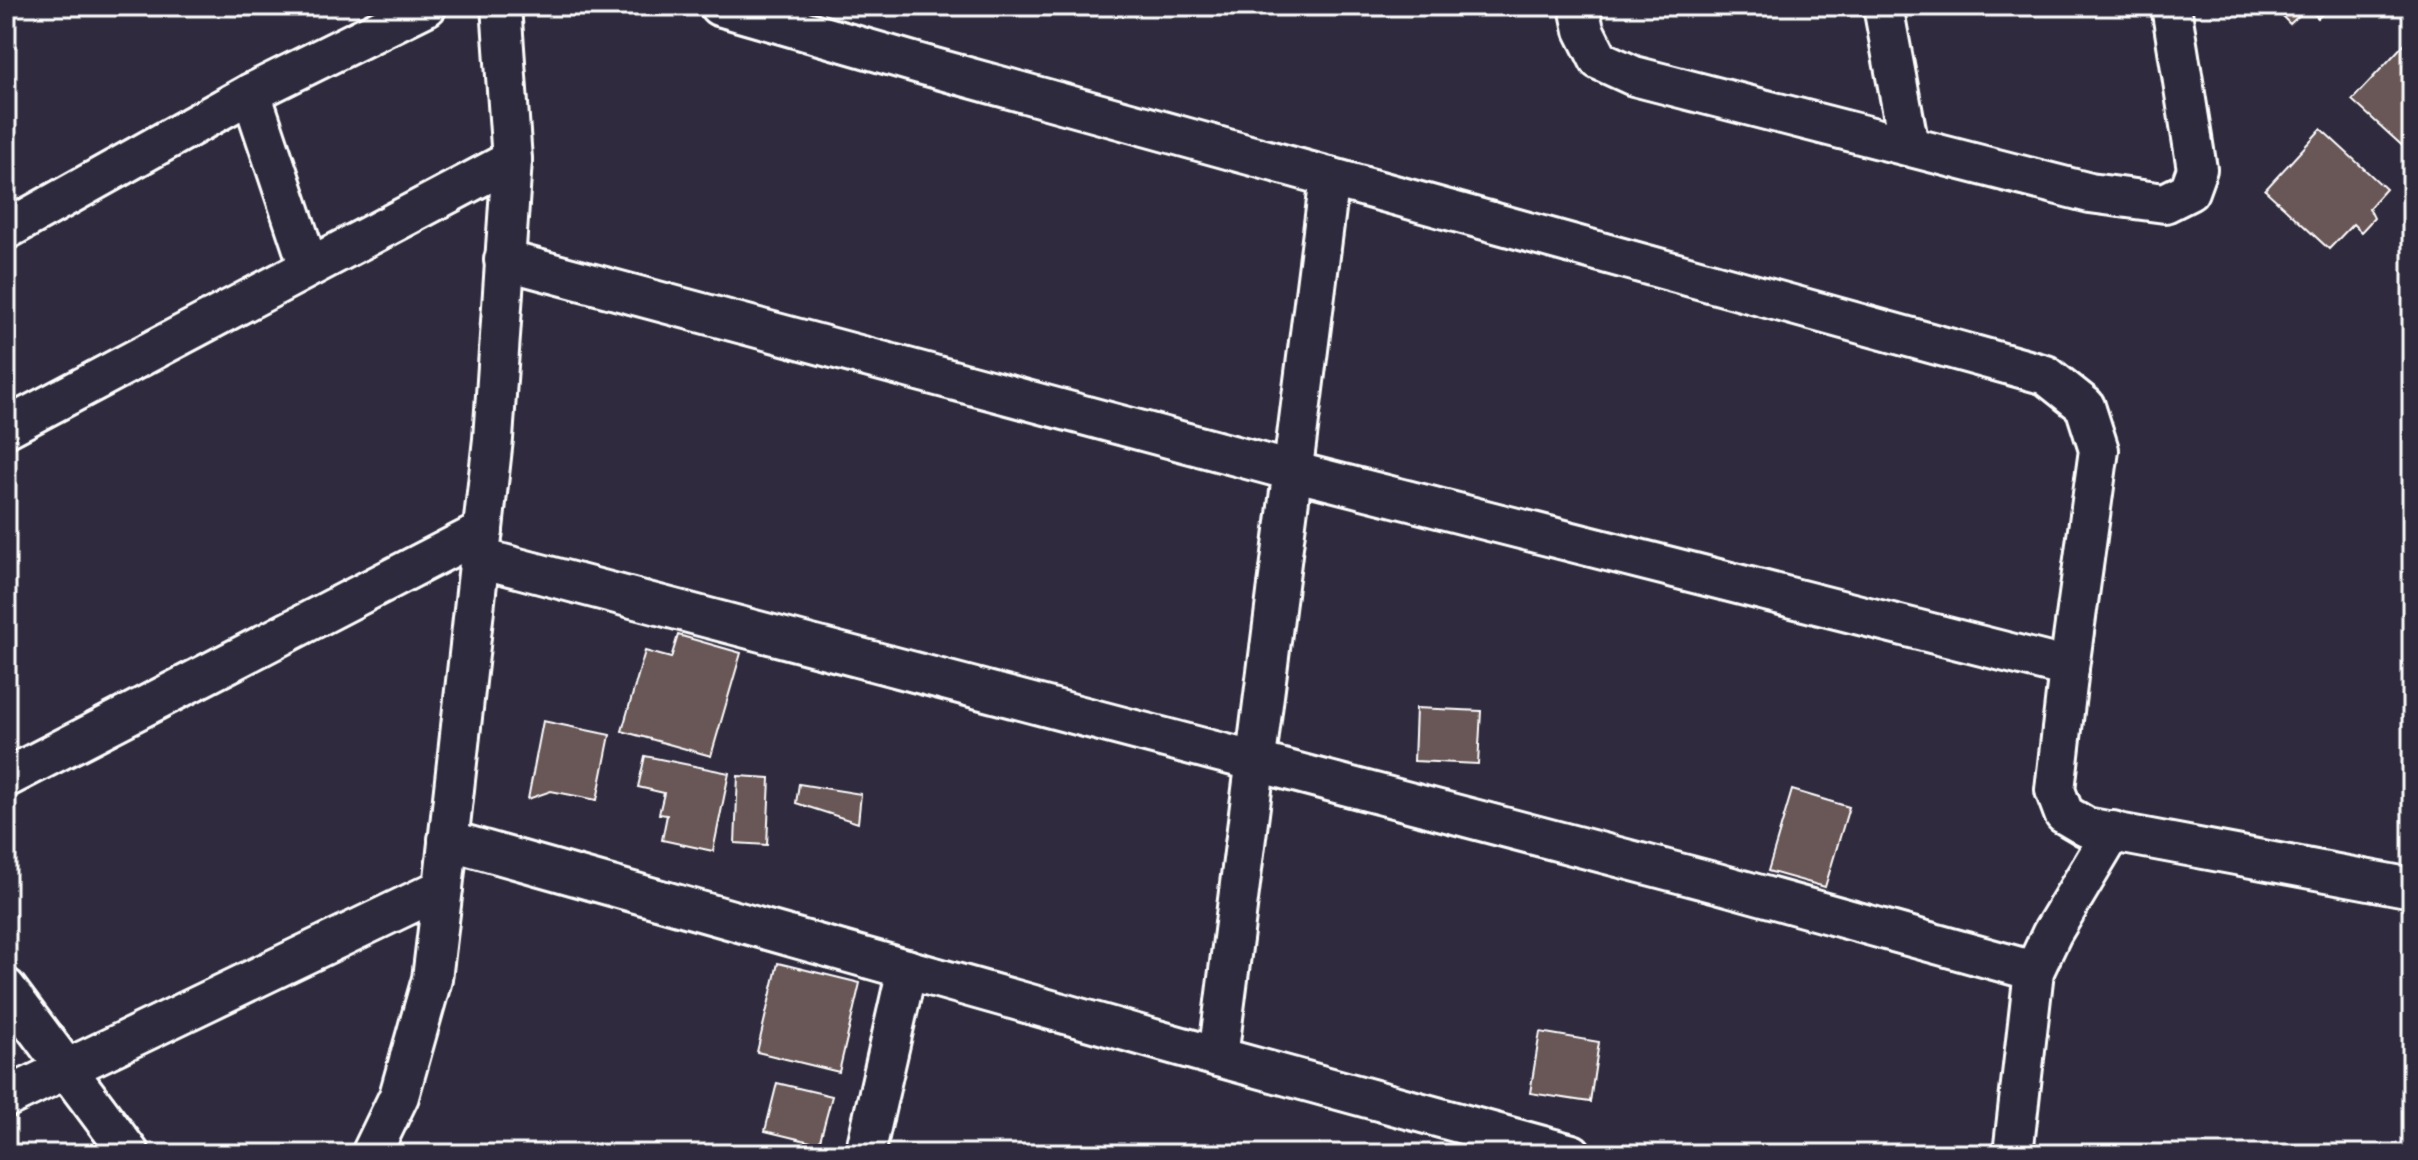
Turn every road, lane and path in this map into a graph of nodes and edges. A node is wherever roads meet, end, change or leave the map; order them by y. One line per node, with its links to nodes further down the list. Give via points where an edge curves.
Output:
1 (427, 6): 7 (street)
2 (501, 6): 9 (street)
3 (719, 6): 10 (street)
4 (1579, 6): 8 (street, via 1599,60 1634,76)
5 (1883, 6): 8 (street)
6 (2171, 6): 8 (street, via 2195,147 2197,169 2189,191 2165,203 2090,193)
7 (251, 93): 11 (street); 13 (street)
8 (1909, 146)
9 (512, 160): 12 (street); 13 (street)
10 (1330, 177): 15 (street); 17 (street, via 2046,375 2085,406 2099,450)
11 (6, 230)
12 (504, 260): 15 (street); 16 (street)
13 (309, 267): 14 (street)
14 (6, 428)
15 (1292, 471): 17 (street); 18 (street)
16 (482, 544): 18 (street); 19 (street); 21 (street)
17 (2069, 668): 20 (street, via 2055,790 2064,814 2086,827)
18 (1255, 762): 25 (street); 27 (street)
19 (6, 778)
20 (2113, 831): 23 (street); 25 (street)
21 (448, 840): 22 (street); 24 (street)
22 (443, 888): 28 (street); 31 (street, via 432,979 399,1096)
23 (2412, 888)
24 (907, 969): 27 (street); 32 (street)
25 (2034, 971): 34 (street)
26 (6, 988): 28 (street)
27 (1218, 1057): 33 (street)
28 (66, 1068): 29 (street); 30 (street)
29 (6, 1098)
30 (130, 1154)
31 (371, 1154)
32 (865, 1154)
33 (1572, 1154)
34 (2013, 1154)

